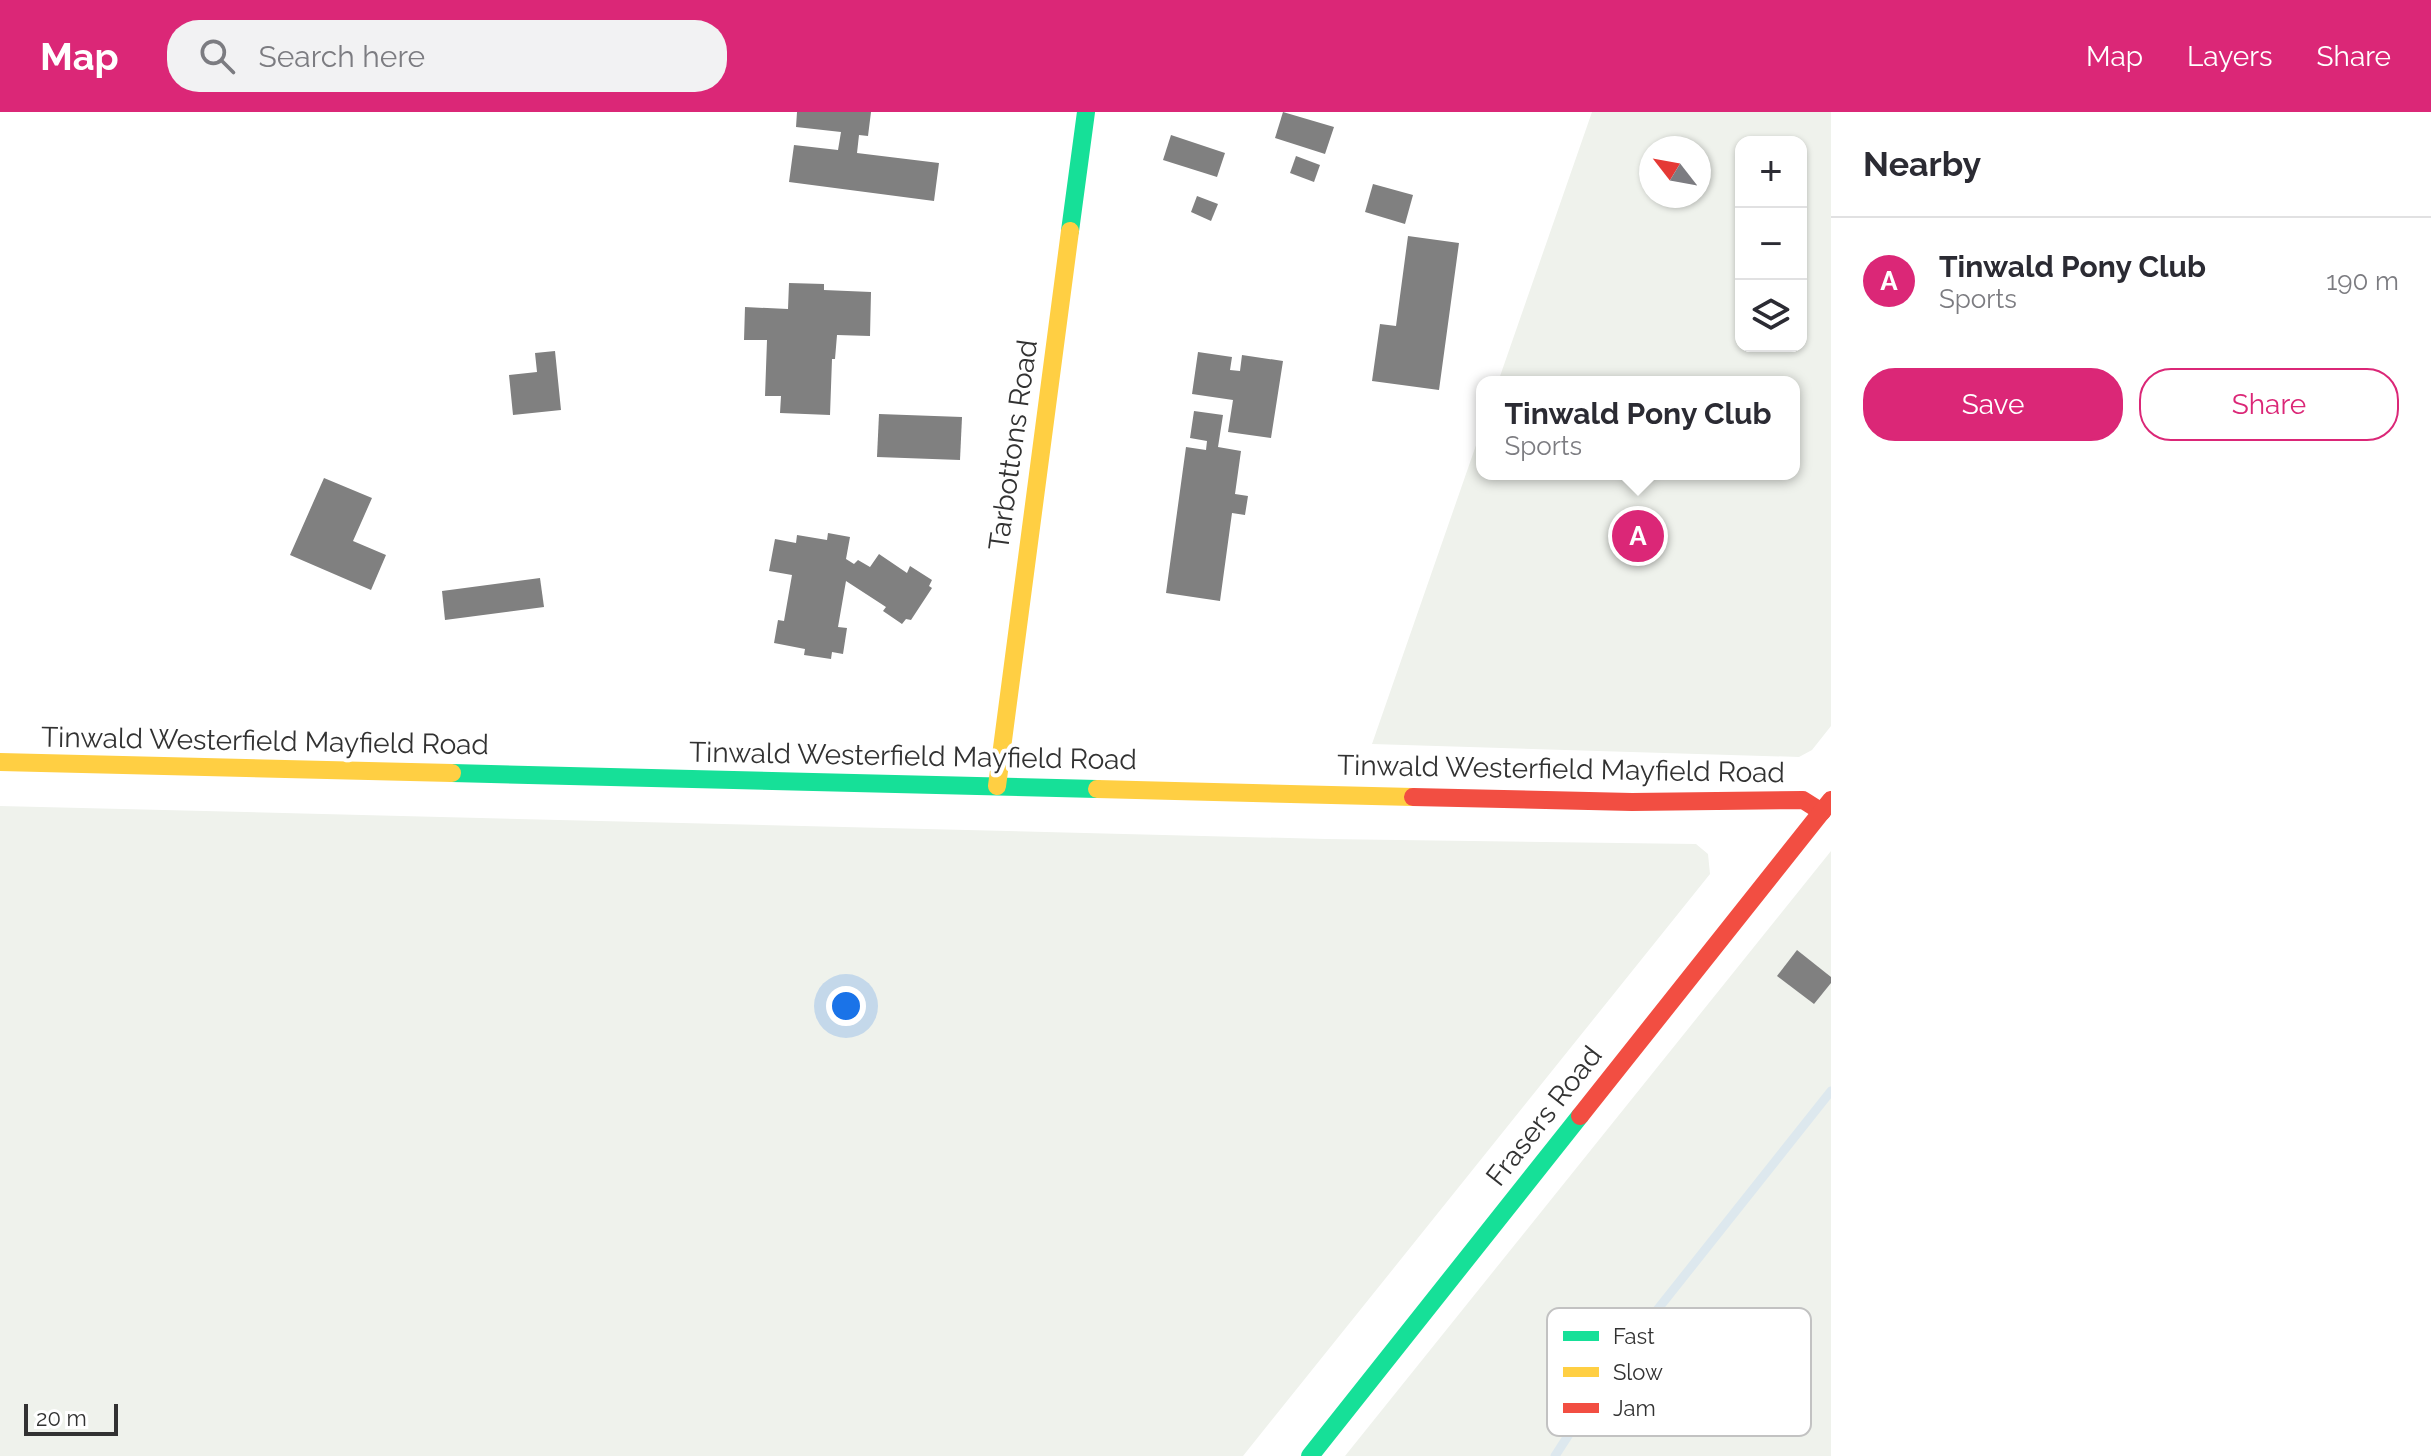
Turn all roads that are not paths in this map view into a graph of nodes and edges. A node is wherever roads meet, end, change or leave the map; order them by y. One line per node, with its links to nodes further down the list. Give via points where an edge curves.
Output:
1 (1086, 112): 3 (street, Tarbottons Road)
2 (0, 762): 3 (street, Tinwald Westerfield Mayfield Road)
3 (997, 786): 4 (street, Tinwald Westerfield Mayfield Road, via 1632,802 1803,800)
4 (1826, 806): 5 (street, Frasers Road)
5 (1310, 1456)

